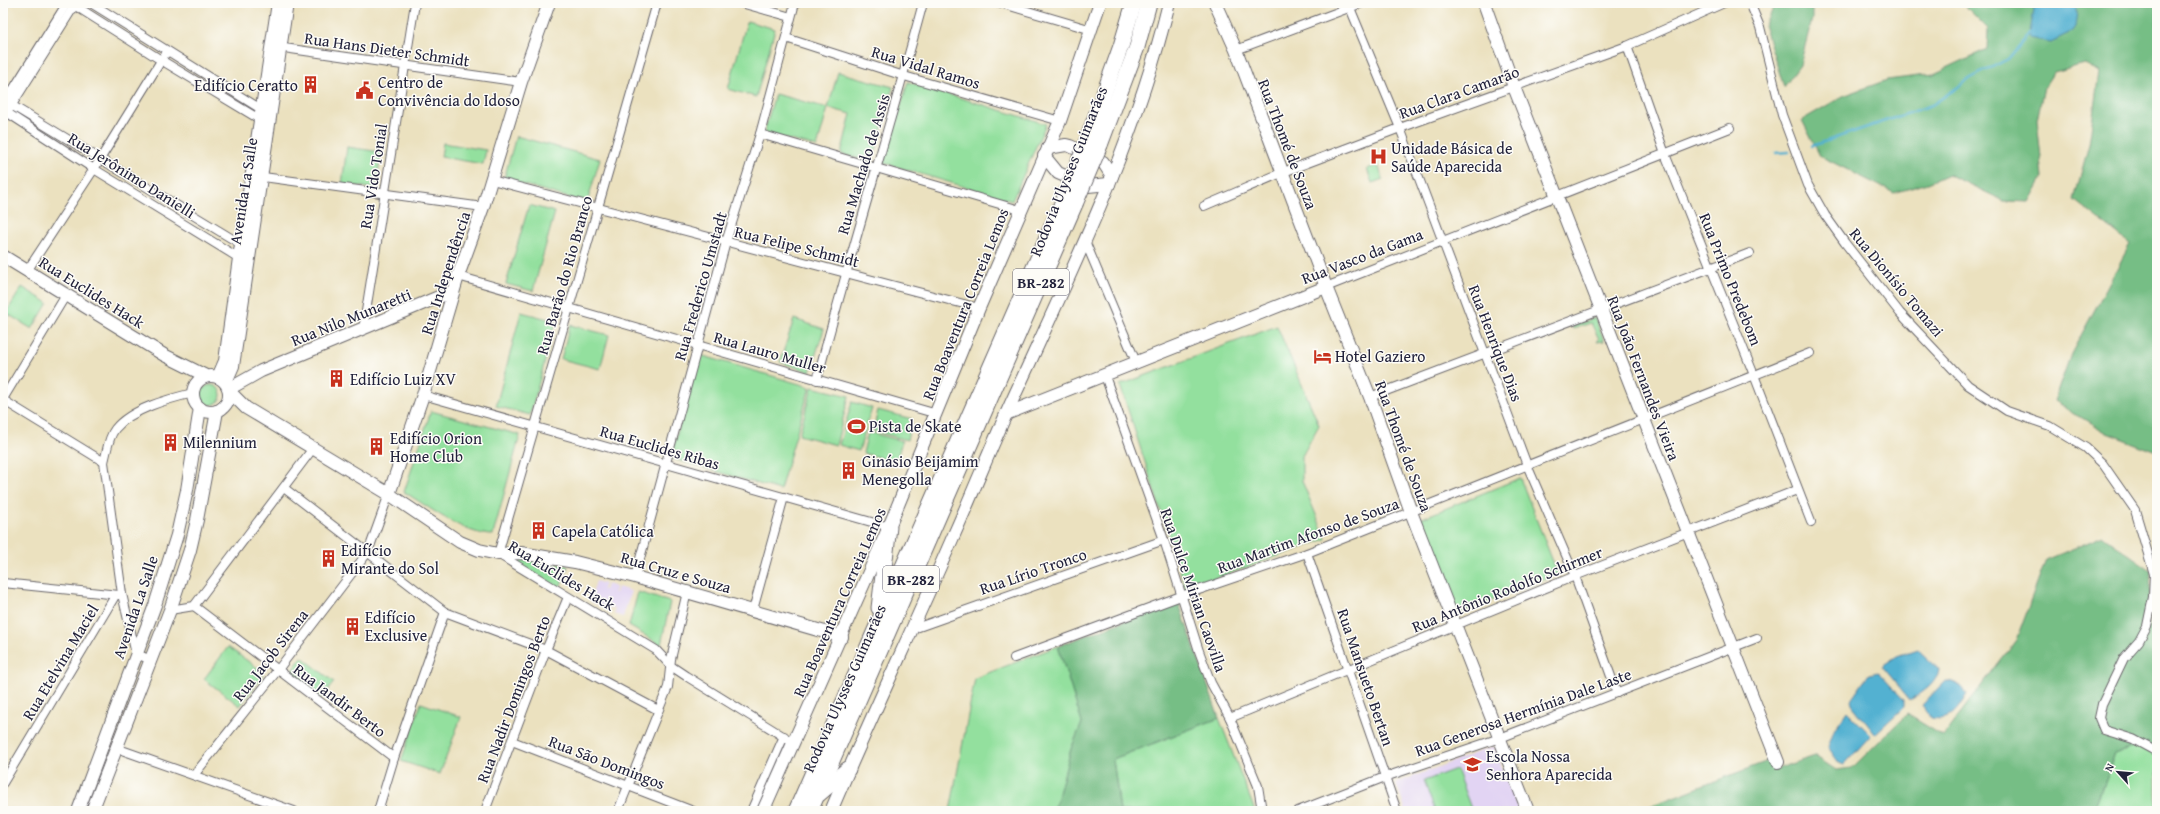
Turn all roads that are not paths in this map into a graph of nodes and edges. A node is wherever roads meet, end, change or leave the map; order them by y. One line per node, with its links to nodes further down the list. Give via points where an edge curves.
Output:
1 (91, 3): 23 (street)
2 (278, 3): 30 (street, Avenida La Salle)
3 (287, 3): 30 (street, Avenida La Salle)
4 (415, 3): 34 (street, Rua Vido Tonial)
5 (549, 3): 37 (street, Rua Independência)
6 (657, 3): 76 (street, Rua Barão do Rio Branco)
7 (741, 3): 22 (street)
8 (794, 3): 22 (street, Rua Frederico Umstadt)
9 (923, 3): 36 (street, Rua Machado de Assis)
10 (1000, 3): 25 (street)
11 (1100, 3): 25 (street, Rua Boaventura Correia Lemos)
12 (1134, 3): 51 (highway, Rodovia Ulysses Guimarães / BR-282)
13 (1149, 3): 51 (highway, Rodovia Ulysses Guimarães / BR-282, via 1137,47)
14 (1169, 3): 56 (street, via 1130,133)
15 (1215, 3): 31 (street, Rua Thomé de Souza)
16 (1362, 3): 21 (street)
17 (1484, 3): 39 (street, Rua João Fernandes Vieira)
18 (1724, 3): 29 (street, Rua Clara Camarão)
19 (1750, 3): 170 (street, Rua Dionísio Tomazi, via 1760,27 1782,115 1808,185 1824,215 1845,243 1900,313 1968,384 2006,411 2050,426 2086,448 2103,464 2135,510 2154,574 2153,597 2147,626 2120,665 2098,718 2104,730 2133,739)
20 (72, 4): 24 (street); 42 (street)
21 (1349, 5): 31 (street); 46 (street, Rua Henrique Dias)
22 (791, 17): 27 (street, Rua Frederico Umstadt)
23 (116, 18): 24 (street); 26 (street)
24 (110, 28): 28 (street)
25 (1092, 30): 44 (street, Rua Boaventura Correia Lemos)
26 (140, 34): 28 (street); 32 (street)
27 (786, 38): 36 (street, Rua Vidal Ramos); 48 (street, Rua Frederico Umstadt)
28 (135, 44): 33 (street)
29 (1627, 46): 39 (street, Rua Clara Camarão); 55 (street, Rua Primo Predebom)
30 (277, 47): 34 (street, Rua Hans Dieter Schmidt); 43 (street, Avenida La Salle)
31 (1236, 50): 62 (street, Rua Thomé de Souza)
32 (167, 51): 33 (street); 35 (street)
33 (161, 60): 38 (street); 57 (street)
34 (405, 65): 37 (street, Rua Hans Dieter Schmidt); 70 (street, Rua Vido Tonial)
35 (203, 74): 38 (street); 40 (street)
36 (904, 76): 44 (street, Rua Vidal Ramos); 59 (street, Rua Machado de Assis)
37 (522, 82): 65 (street, Rua Independência)
38 (197, 83): 41 (street)
39 (1514, 87): 46 (street, Rua Clara Camarão); 71 (street, Rua João Fernandes Vieira)
40 (229, 90): 41 (street); 43 (street)
41 (223, 99): 43 (street)
42 (5, 107): 45 (street, Rua Jerônimo Danielli); 49 (street, Rua Jerônimo Danielli)
43 (266, 117): 63 (street, Avenida La Salle)
44 (1058, 125): 52 (street); 54 (street, Rua Boaventura Correia Lemos)
45 (47, 126): 49 (street); 50 (street, Rua Jerônimo Danielli)
46 (1400, 128): 62 (street, Rua Clara Camarão); 82 (street, Rua Henrique Dias)
47 (1730, 128): 55 (street, Rua Vasco da Gama)
48 (760, 134): 59 (street); 81 (street, Rua Frederico Umstadt)
49 (42, 136): 53 (street, Rua Jerônimo Danielli)
50 (71, 141): 53 (street); 57 (street, Rua Jerônimo Danielli)
51 (1094, 143): 72 (highway, Rodovia Ulysses Guimarães / BR-282, bridge)
52 (1066, 145): 54 (street); 58 (street)
53 (66, 151): 60 (street, Rua Jerônimo Danielli)
54 (1046, 152): 61 (street); 64 (street, Rua Boaventura Correia Lemos)
55 (1665, 154): 71 (street, Rua Vasco da Gama); 87 (street, Rua Primo Predebom)
56 (1120, 157): 58 (street); 66 (street)
57 (100, 159): 60 (street); 67 (street, Rua Jerônimo Danielli)
58 (1103, 162): 66 (street)
59 (877, 168): 77 (street); 89 (street, Rua Machado de Assis)
60 (94, 169): 69 (street, Rua Jerônimo Danielli); 88 (street)
61 (1058, 173): 64 (street); 68 (street)
62 (1281, 173): 74 (street, Rua Clara Camarão); 91 (street, Rua Thomé de Souza)
63 (257, 176): 70 (street); 83 (street, Avenida La Salle)
64 (1035, 179): 77 (street, Rua Boaventura Correia Lemos)
65 (492, 180): 75 (street, Rua Independência); 76 (street, Rua Felipe Schmidt)
66 (1110, 180): 68 (street); 73 (street)
67 (140, 184): 69 (street); 78 (street, Rua Jerônimo Danielli)
68 (1088, 186): 73 (street)
69 (135, 194): 79 (street, Rua Jerônimo Danielli)
70 (384, 195): 75 (street); 97 (street, Rua Vido Tonial)
71 (1558, 196): 82 (street, Rua Vasco da Gama); 96 (street, Rua João Fernandes Vieira)
72 (1070, 201): 150 (highway, Rodovia Ulysses Guimarães / BR-282); 178 (highway, Rodovia Ulysses Guimarães / BR-282)
73 (1100, 205): 80 (street)
74 (1204, 206)
75 (483, 207): 90 (street, Rua Independência)
76 (597, 209): 81 (street, Rua Felipe Schmidt); 95 (street, Rua Barão do Rio Branco)
77 (1020, 210): 94 (street, Rua Boaventura Correia Lemos)
78 (185, 211): 79 (street); 83 (street, Rua Jerônimo Danielli)
79 (179, 221): 86 (street, Rua Jerônimo Danielli)
80 (1085, 241): 102 (street); 118 (street)
81 (726, 242): 89 (street, Rua Felipe Schmidt); 98 (street, Rua Frederico Umstadt)
82 (1443, 242): 91 (street, Rua Vasco da Gama); 101 (street, Rua Henrique Dias)
83 (246, 246): 86 (street, Avenida La Salle)
84 (1750, 253): 87 (street)
85 (3, 256): 88 (street, Rua Euclides Hack)
86 (244, 259): 103 (street, Avenida La Salle)
87 (1712, 269): 96 (street); 106 (street, Rua Primo Predebom)
88 (27, 271): 93 (street, Rua Euclides Hack)
89 (845, 272): 94 (street, Rua Felipe Schmidt); 108 (street, Rua Machado de Assis)
90 (458, 276): 92 (street, Rua Independência); 95 (street, Rua Lauro Muller)
91 (1326, 287): 102 (street, Rua Vasco da Gama); 112 (street, Rua Thomé de Souza)
92 (453, 291): 97 (street, Rua Nilo Munaretti); 111 (street, Rua Independência)
93 (66, 295): 100 (street, Rua Euclides Hack); 113 (street)
94 (979, 308): 117 (street, Rua Boaventura Correia Lemos)
95 (570, 309): 98 (street, Rua Lauro Muller); 120 (street, Rua Barão do Rio Branco)
96 (1601, 310): 101 (street); 119 (street, Rua João Fernandes Vieira)
97 (363, 330): 104 (street, Rua Nilo Munaretti)
98 (697, 346): 108 (street, Rua Lauro Muller); 123 (street, Rua Frederico Umstadt)
99 (1810, 352): 106 (street, Rua Martim Afonso de Souza)
100 (164, 355): 109 (street, Rua Euclides Hack); 110 (street, Rua Euclides Hack, via 186,374)
101 (1485, 355): 112 (street); 124 (street, Rua Henrique Dias)
102 (1136, 362): 107 (street, Rua Vasco da Gama)
103 (229, 364): 105 (street); 109 (street, Avenida La Salle)
104 (261, 371): 105 (street, Rua Nilo Munaretti); 109 (street, Rua Nilo Munaretti)
105 (245, 374): 109 (street, Rua Nilo Munaretti)
106 (1754, 375): 119 (street, Rua Martim Afonso de Souza); 127 (street, Rua Primo Predebom)
107 (1105, 376): 118 (street, Rua Vasco da Gama); 135 (street, Rua Dulce Mirian Caovilla)
108 (817, 380): 117 (street, Rua Lauro Muller)
109 (222, 383): 110 (street, via 199,380); 115 (street); 116 (street, Rua Euclides Hack)
110 (194, 390): 114 (street, via 195,402); 122 (street, via 132,413 115,430)
111 (423, 395): 120 (street, Rua Euclides Ribas); 129 (street, Rua Independência)
112 (1370, 397): 131 (street, Rua Thomé de Souza)
113 (3, 400): 122 (street)
114 (200, 408): 115 (street, via 208,412); 126 (street, Avenida La Salle)
115 (221, 408): 116 (street, Rua Euclides Hack); 128 (street, Avenida La Salle)
116 (246, 408): 121 (street, Rua Euclides Hack)
117 (937, 414): 133 (street, Rua Boaventura Correia Lemos)
118 (1006, 414): 152 (street)
119 (1644, 420): 124 (street, Rua Martim Afonso de Souza); 134 (street, Rua João Fernandes Vieira)
120 (536, 426): 123 (street, Rua Euclides Ribas); 138 (street, Rua Barão do Rio Branco)
121 (314, 447): 125 (street); 129 (street, Rua Euclides Hack)
122 (104, 462): 143 (street)
123 (665, 464): 130 (street, Rua Euclides Ribas); 140 (street, Rua Frederico Umstadt)
124 (1527, 466): 131 (street, Rua Martim Afonso de Souza); 139 (street, Rua Henrique Dias)
125 (284, 488): 136 (street); 146 (street)
126 (187, 490): 128 (street); 157 (street, Avenida La Salle, via 155,605)
127 (1797, 490): 132 (street, Rua Primo Predebom); 134 (street, Rua Antônio Rodolfo Schirmer)
128 (202, 492): 147 (street, Avenida La Salle, via 190,550)
129 (389, 494): 136 (street, Rua Independência); 138 (street, Rua Euclides Hack, via 460,542)
130 (784, 497): 133 (street, Rua Euclides Ribas); 148 (street)
131 (1411, 512): 137 (street, Rua Martim Afonso de Souza); 151 (street, Rua Thomé de Souza)
132 (1810, 522)
133 (890, 527): 150 (highway); 153 (street, Rua Boaventura Correia Lemos)
134 (1686, 532): 139 (street, Rua Antônio Rodolfo Schirmer); 155 (street, Rua João Fernandes Vieira)
135 (1164, 540): 144 (street, Rua Dulce Mirian Caovilla); 152 (street, Rua Lírio Tronco)
136 (368, 552): 149 (street); 162 (street, Rua Jacob Sirena)
137 (1307, 553): 144 (street, Rua Martim Afonso de Souza); 161 (street, Rua Mansueto Bertan)
138 (498, 554): 140 (street, Rua Cruz e Souza, via 521,553 575,562); 145 (street, Rua Euclides Hack)
139 (1575, 576): 151 (street, Rua Antônio Rodolfo Schirmer); 163 (street, Rua Henrique Dias)
140 (635, 577): 142 (street, Rua Cruz e Souza)
141 (3, 583): 143 (street)
142 (687, 592): 148 (street, Rua Cruz e Souza); 160 (street)
143 (119, 595): 157 (street); 176 (street, Rua Etelvina Maciel)
144 (1181, 596): 158 (street, Rua Martim Afonso de Souza); 165 (street, Rua Dulce Mirian Caovilla, via 1211,682)
145 (568, 597): 156 (street, Rua Nadir Domingos Berto); 160 (street, Rua Euclides Hack, via 656,650)
146 (194, 606): 147 (street); 162 (street, Rua Jandir Berto)
147 (170, 610): 159 (street, Avenida La Salle)
148 (753, 610): 153 (street, Rua Cruz e Souza)
149 (445, 612): 156 (street); 171 (street)
150 (877, 625): 188 (highway, Rodovia Ulysses Guimarães / BR-282)
151 (1456, 626): 161 (street, Rua Antônio Rodolfo Schirmer); 166 (street, Rua Thomé de Souza)
152 (912, 629): 173 (street)
153 (842, 637): 167 (street, Rua Boaventura Correia Lemos)
154 (1757, 638): 155 (street, Rua Generosa Hermínia Dale Laste)
155 (1731, 646): 163 (street, Rua Generosa Hermínia Dale Laste); 172 (street, Rua João Fernandes Vieira)
156 (546, 650): 164 (street); 168 (street, Rua Nadir Domingos Berto)
157 (136, 654): 159 (street); 179 (street, Avenida La Salle)
158 (1014, 658)
159 (149, 659): 169 (street, Avenida La Salle)
160 (671, 666): 164 (street, via 668,687); 167 (street, Rua Euclides Hack)
161 (1348, 668): 165 (street, Rua Antônio Rodolfo Schirmer); 175 (street, Rua Mansueto Bertan)
162 (277, 671): 171 (street, Rua Jandir Berto); 174 (street, Rua Jacob Sirena)
163 (1617, 693): 166 (street, Rua Generosa Hermínia Dale Laste)
164 (658, 710): 177 (street)
165 (1230, 718): 191 (street, Rua Dulce Mirian Caovilla, via 1258,786)
166 (1500, 738): 175 (street, Rua Generosa Hermínia Dale Laste); 194 (street, Rua Thomé de Souza)
167 (789, 740): 186 (street); 187 (street, Rua Boaventura Correia Lemos)
168 (512, 741): 177 (street, Rua São Domingos); 183 (street, Rua Nadir Domingos Berto)
169 (116, 748): 174 (street); 180 (street, Avenida La Salle)
170 (2157, 752)
171 (394, 758): 182 (street)
172 (1778, 762)
173 (848, 769): 178 (highway); 190 (street)
174 (194, 775): 181 (street)
175 (1385, 777): 192 (street, Rua Generosa Hermínia Dale Laste); 193 (street, Rua Mansueto Bertan)
176 (3, 783)
177 (629, 785): 184 (street); 185 (street, Rua São Domingos)
178 (816, 797): 189 (highway, Rodovia Ulysses Guimarães / BR-282)
179 (78, 811)
180 (92, 811)
181 (294, 811)
182 (378, 811)
183 (485, 811)
184 (618, 811)
185 (693, 811)
186 (751, 811)
187 (763, 811)
188 (796, 811)
189 (810, 811)
190 (831, 811)
191 (1262, 811)
192 (1298, 811)
193 (1397, 811)
194 (1528, 811)

